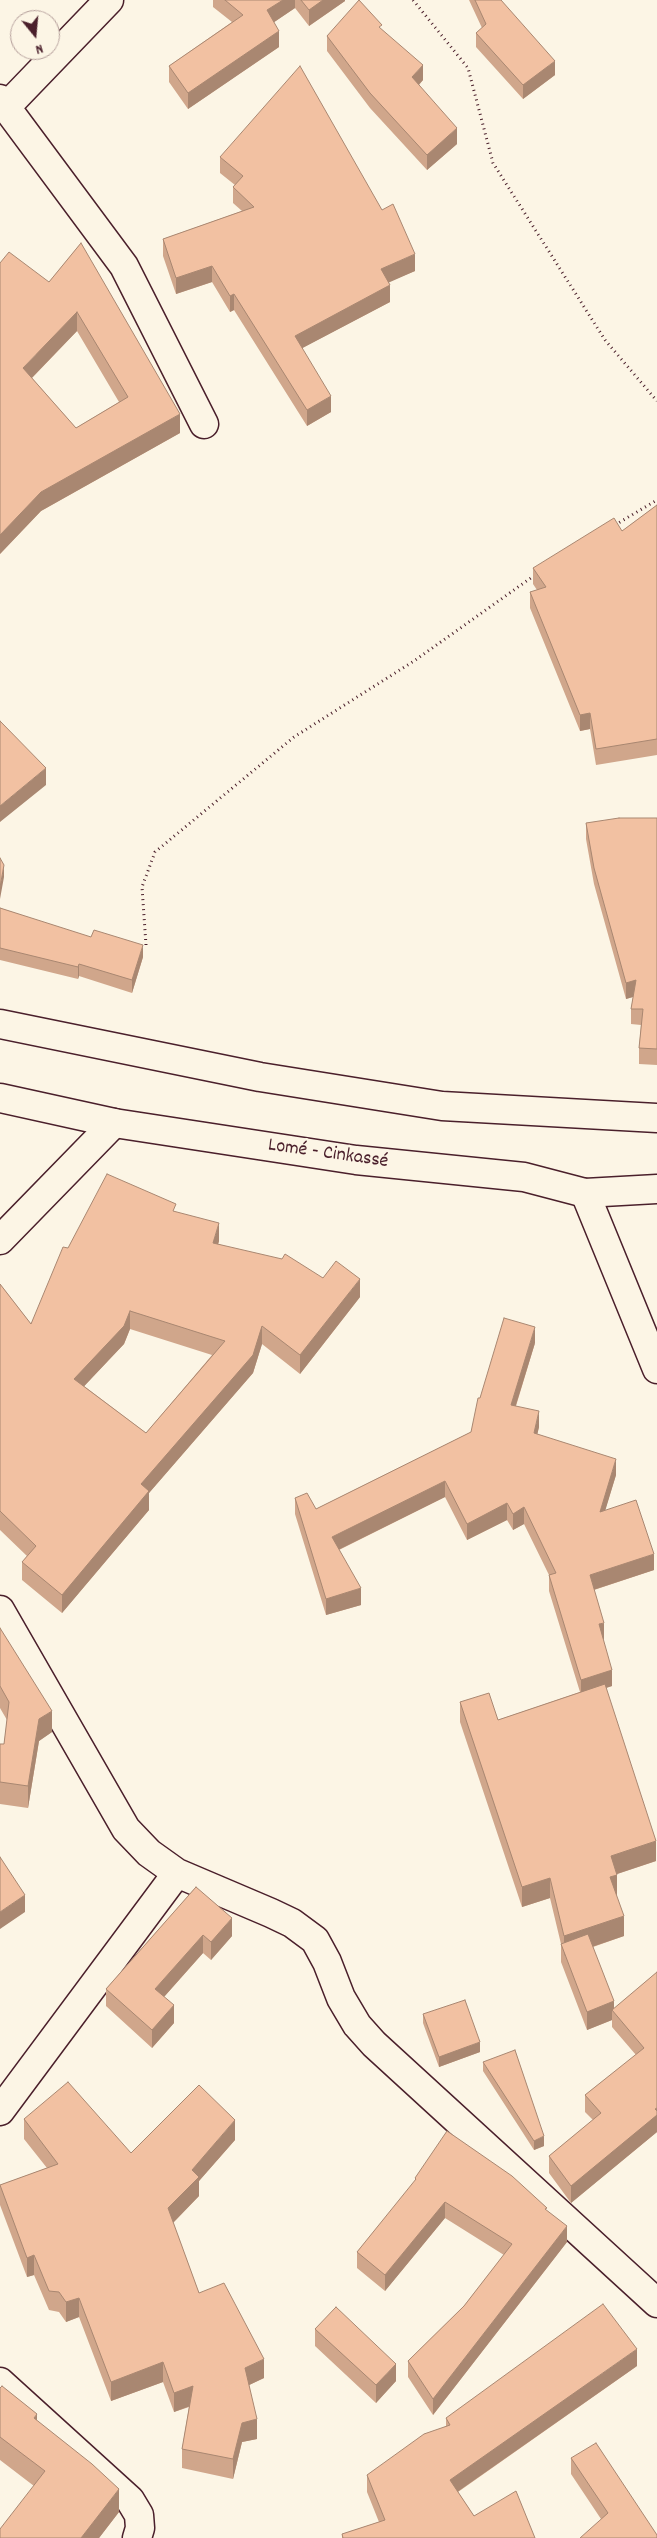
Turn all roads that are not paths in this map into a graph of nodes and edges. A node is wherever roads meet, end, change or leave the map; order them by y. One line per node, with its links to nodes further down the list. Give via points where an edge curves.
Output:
1 (109, 0): 2 (main road)
2 (3, 102): 3 (main road, via 124,266)
3 (204, 424)
4 (0, 1024): 6 (main road, via 260,1077 442,1106)
5 (0, 1098): 7 (main road, Lomé - Cinkassé)
6 (657, 1118)
7 (114, 1123): 9 (main road, Lomé - Cinkassé, via 356,1160 524,1177); 10 (main road)
8 (657, 1189): 9 (main road, Lomé - Cinkassé)
9 (585, 1193): 11 (main road)
10 (0, 1240)
11 (657, 1369)
12 (0, 1610): 13 (main road, via 126,1829 149,1853)
13 (177, 1873): 14 (main road); 15 (main road, via 285,1920 315,1940 345,2005 374,2044)
14 (0, 2111)
15 (657, 2303)
16 (0, 2382): 17 (main road, via 130,2500 139,2515)
17 (137, 2538)

